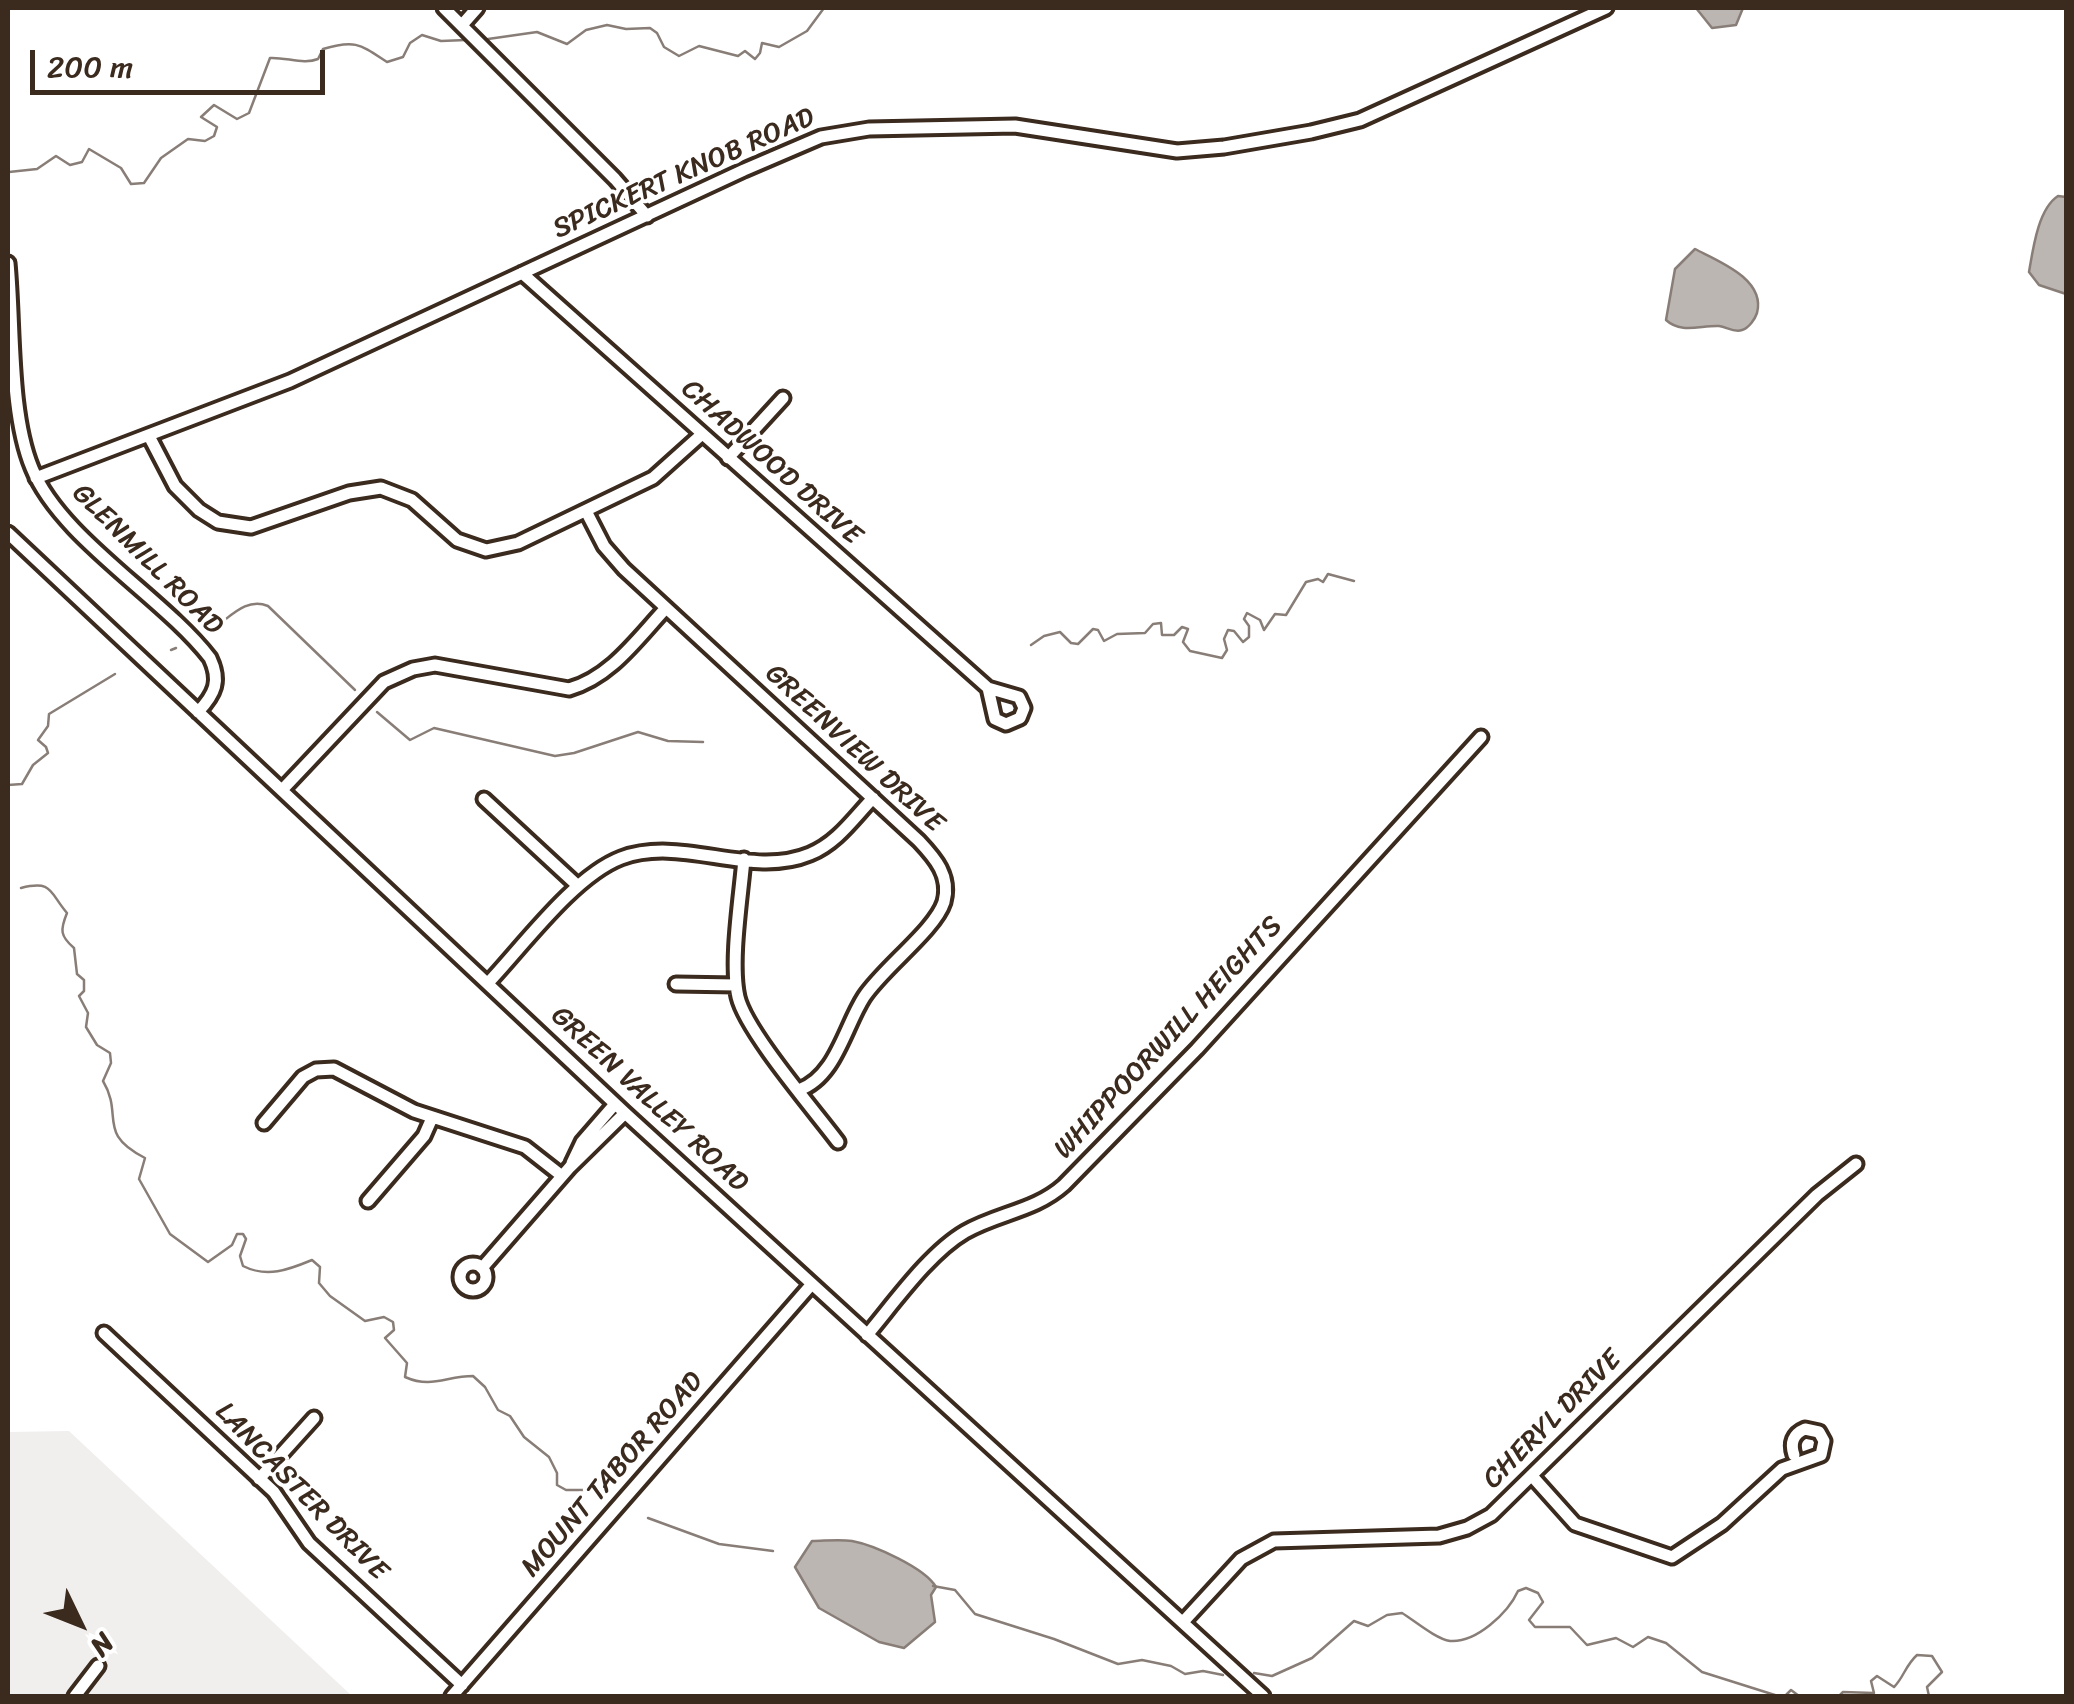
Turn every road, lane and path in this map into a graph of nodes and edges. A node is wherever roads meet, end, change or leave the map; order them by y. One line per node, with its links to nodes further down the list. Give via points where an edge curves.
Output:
1 (444, 8): 4 (street)
2 (478, 8): 4 (street)
3 (1606, 8): 5 (street, SPICKERT KNOB ROAD, via 1360,120 1312,132 1176,151 1015,126 853,132 790,148)
4 (462, 25): 5 (street)
5 (647, 216): 7 (street, SPICKERT KNOB ROAD)
6 (8, 263): 12 (street, GLENMILL ROAD, via 20,426)
7 (522, 274): 9 (street, CHADWOOD DRIVE); 10 (street, SPICKERT KNOB ROAD, via 307,374)
8 (783, 398): 11 (street)
9 (701, 435): 11 (street, CHADWOOD DRIVE); 13 (street, via 654,478)
10 (149, 436): 12 (street, SPICKERT KNOB ROAD); 13 (street, via 182,494 228,526 262,524 382,488 412,500 457,540 486,550)
11 (728, 458): 16 (street, CHADWOOD DRIVE)
12 (36, 478): 17 (street, GLENMILL ROAD, via 60,511 210,658 216,686)
13 (586, 511): 15 (street, GREENVIEW DRIVE, via 610,553)
14 (8, 533): 17 (street, GREEN VALLEY ROAD)
15 (666, 608): 19 (street, via 609,669 569,688 434,665 403,672 384,682); 20 (street, GREENVIEW DRIVE)
16 (988, 688)
17 (198, 712): 19 (street, GREEN VALLEY ROAD)
18 (1480, 737): 38 (street, WHIPPOORWILL HEIGHTS, via 1197,1050 1064,1185 1040,1203 955,1238)
19 (282, 790): 24 (street, GREEN VALLEY ROAD)
20 (873, 798): 22 (street, via 835,839 810,854); 27 (street, GREENVIEW DRIVE, via 935,858 945,879 944,900 873,984 828,1066)
21 (484, 799): 23 (street)
22 (744, 858): 23 (street, via 643,852 604,866); 26 (street)
23 (578, 886): 24 (street)
24 (488, 983): 28 (street, GREEN VALLEY ROAD)
25 (676, 984): 26 (street)
26 (736, 984): 27 (street, via 752,1026)
27 (798, 1090): 31 (street)
28 (620, 1108): 33 (street); 36 (street, GREEN VALLEY ROAD)
29 (432, 1118): 30 (street, via 325,1068 303,1077); 33 (street, via 515,1143); 34 (street)
30 (264, 1123)
31 (838, 1142)
32 (1856, 1164): 41 (street, CHERYL DRIVE, via 1816,1195)
33 (566, 1172): 35 (street)
34 (368, 1201)
35 (482, 1268)
36 (811, 1285): 38 (street, GREEN VALLEY ROAD); 45 (street, MOUNT TABOR ROAD)
37 (104, 1333): 42 (street, LANCASTER DRIVE)
38 (867, 1336): 43 (street, GREEN VALLEY ROAD)
39 (314, 1418): 42 (street)
40 (1794, 1455): 41 (street, via 1796,1434 1805,1428 1820,1432 1821,1455 1782,1469 1722,1524 1672,1557 1575,1524)
41 (1532, 1476): 43 (street, CHERYL DRIVE, via 1491,1515 1439,1536 1274,1541 1256,1548)
42 (259, 1479): 45 (street, LANCASTER DRIVE, via 309,1543)
43 (1183, 1622): 48 (street, GREEN VALLEY ROAD)
44 (98, 1666): 46 (street)
45 (462, 1685): 47 (street, MOUNT TABOR ROAD)
46 (75, 1696)
47 (452, 1696)
48 (1263, 1696)

